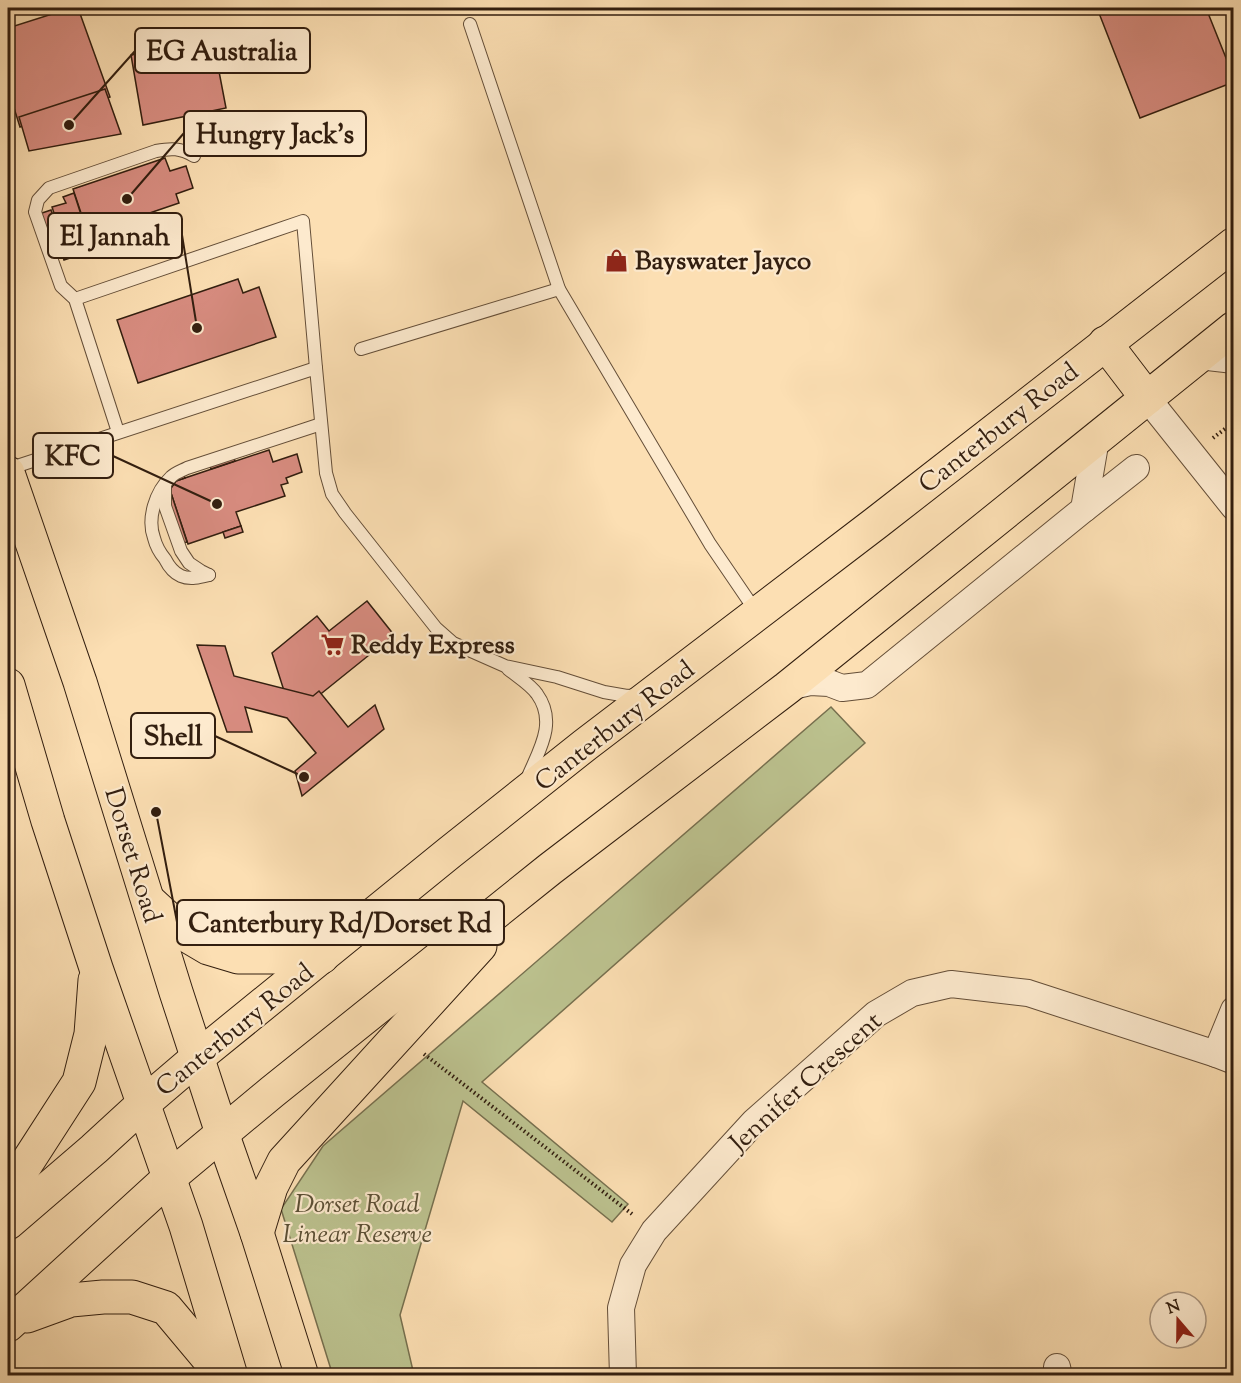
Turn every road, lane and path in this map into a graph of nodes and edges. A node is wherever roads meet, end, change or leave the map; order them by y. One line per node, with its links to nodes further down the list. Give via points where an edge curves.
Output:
1 (470, 24): 4 (lane)
2 (194, 156): 5 (lane, via 171,149 156,151 49,188 38,200 35,212 62,286)
3 (1233, 244): 7 (main road, Canterbury Road)
4 (559, 289): 8 (lane); 23 (lane, via 710,544)
5 (75, 299): 11 (lane, via 303,222); 15 (lane)
6 (1233, 328): 9 (main road)
7 (1105, 343): 12 (main road); 23 (main road, Canterbury Road)
8 (361, 349)
9 (1199, 356): 10 (street); 12 (main road)
10 (1233, 360)
11 (316, 368): 14 (lane); 15 (lane)
12 (1147, 398): 16 (main road); 21 (street)
13 (1233, 422): 17 (path)
14 (321, 424): 20 (lane, via 187,468); 24 (lane, via 326,473 332,494 345,513 436,628 453,644)
15 (118, 432): 19 (lane)
16 (1096, 439): 22 (street); 26 (main road)
17 (1211, 440)
18 (1136, 468): 22 (street)
19 (8, 471): 30 (main road, Dorset Road)
20 (165, 484): 20 (lane, via 151,523 161,553 181,576 209,575 189,563 181,551 165,506)
21 (1233, 507)
22 (1084, 509): 26 (street, via 867,685 842,688 810,682)
23 (757, 614): 27 (main road, Canterbury Road)
24 (505, 666): 27 (lane, via 604,692 627,696); 28 (lane, via 537,693 547,721 545,736)
25 (8, 685): 32 (main road)
26 (787, 688): 29 (main road)
27 (653, 693): 28 (main road, Canterbury Road)
28 (519, 799): 31 (main road, Canterbury Road)
29 (550, 869): 38 (main road); 43 (main road, via 284,1161 271,1187)
30 (148, 899): 31 (main road, via 186,935 208,948 238,957); 35 (main road, Dorset Road)
31 (322, 957): 35 (main road, Canterbury Road)
32 (96, 968): 37 (main road); 40 (main road, via 91,1034 79,1082)
33 (1233, 1010): 36 (street)
34 (421, 1051): 42 (path)
35 (198, 1057): 37 (main road, Canterbury Road); 38 (main road, Dorset Road)
36 (1225, 1058): 42 (street, Jennifer Crescent, via 1028,993 951,984 912,993 876,1014 754,1122)
37 (144, 1104): 39 (main road); 41 (main road, Canterbury Road)
38 (222, 1133): 39 (main road); 43 (main road, Dorset Road)
39 (170, 1177): 44 (main road); 46 (main road)
40 (8, 1192)
41 (8, 1223)
42 (654, 1231): 48 (street, Jennifer Crescent, via 633,1265 621,1308)
43 (257, 1233): 47 (main road, Dorset Road)
44 (9, 1324): 45 (main road, via 71,1300 132,1297 166,1308)
45 (223, 1376)
46 (231, 1376)
47 (302, 1376)
48 (623, 1376)

